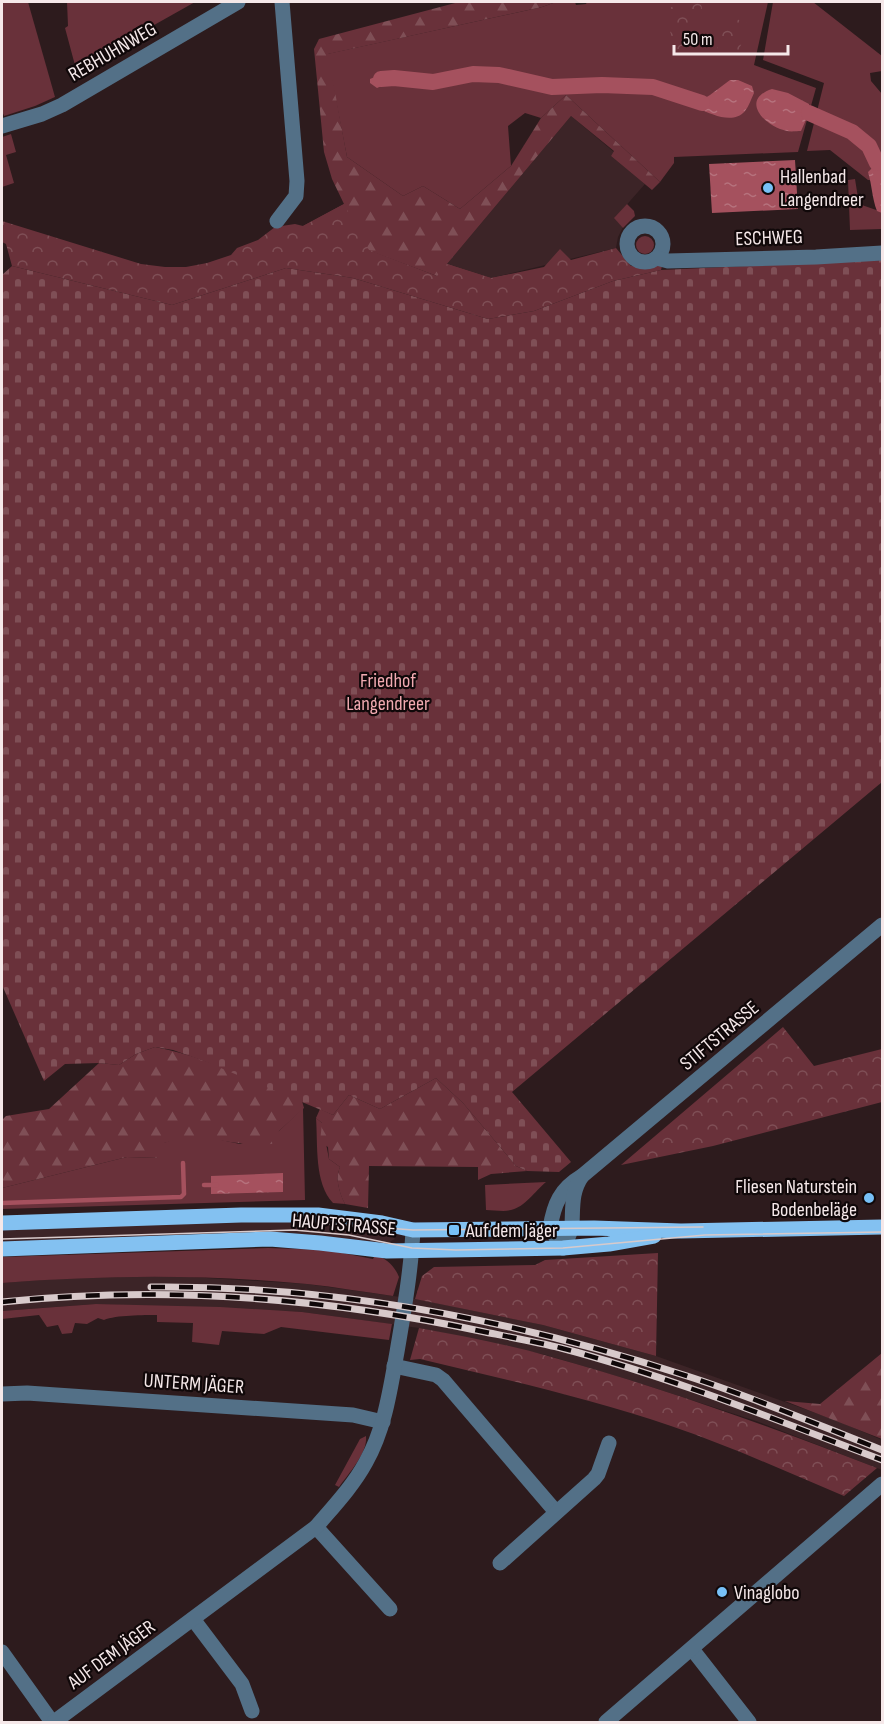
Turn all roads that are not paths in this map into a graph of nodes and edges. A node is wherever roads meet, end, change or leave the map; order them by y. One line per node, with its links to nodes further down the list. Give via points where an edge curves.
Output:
1 (238, 2): 3 (street, REBHUHNWEG, via 62,105)
2 (282, 2): 4 (street, via 297,180 296,196)
3 (2, 126)
4 (277, 221)
5 (882, 253): 6 (street, ESCHWEG, via 668,261)
6 (657, 258): 6 (street, ESCHWEG, via 638,262 627,251 627,240 633,230 644,226 660,235 663,246)
7 (882, 925): 8 (street, STIFTSTRASSE)
8 (582, 1176): 10 (street, via 574,1193); 12 (street, STIFTSTRASSE, via 557,1197)
9 (2, 1223): 13 (main road, HAUPTSTRASSE, via 318,1215)
10 (572, 1227): 12 (main road, HAUPTSTRASSE); 14 (main road, HAUPTSTRASSE); 15 (street)
11 (882, 1227): 14 (main road, HAUPTSTRASSE)
12 (550, 1228): 13 (main road, HAUPTSTRASSE); 15 (street)
13 (413, 1230): 17 (street, AUF DEM JÄGER)
14 (681, 1231): 15 (main road, HAUPTSTRASSE)
15 (563, 1248): 17 (main road, HAUPTSTRASSE)
16 (2, 1249): 17 (main road, HAUPTSTRASSE, via 270,1239)
17 (412, 1250): 18 (street, AUF DEM JÄGER)
18 (394, 1366): 20 (street, AUF DEM JÄGER); 23 (street, via 436,1374 443,1380)
19 (2, 1394): 20 (street, UNTERM JÄGER, via 353,1415)
20 (383, 1422): 24 (street, AUF DEM JÄGER, via 366,1463)
21 (609, 1443): 23 (street, via 598,1474)
22 (882, 1484): 28 (street)
23 (556, 1512): 25 (street)
24 (316, 1527): 26 (street); 27 (street, AUF DEM JÄGER)
25 (500, 1563)
26 (390, 1609)
27 (194, 1619): 30 (street, via 242,1684); 31 (street, AUF DEM JÄGER)
28 (692, 1649): 32 (street); 33 (street)
29 (2, 1652): 31 (street)
30 (252, 1711)
31 (53, 1722)
32 (606, 1722)
33 (749, 1722)

